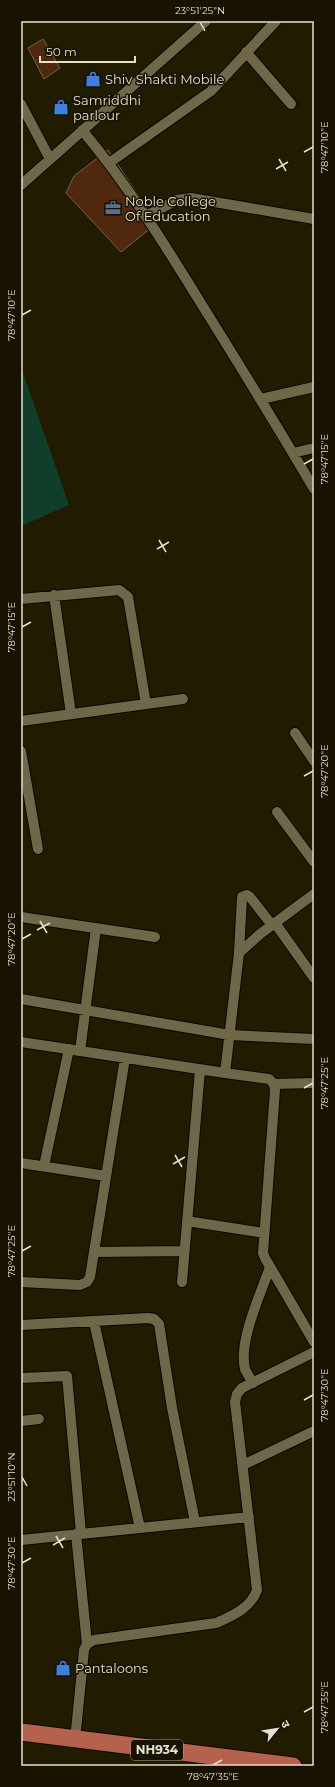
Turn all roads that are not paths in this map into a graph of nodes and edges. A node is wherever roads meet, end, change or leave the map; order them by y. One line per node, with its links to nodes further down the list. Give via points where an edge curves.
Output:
1 (206, 21): 6 (street)
2 (276, 21): 3 (street)
3 (246, 52): 5 (street); 8 (street, via 211,91)
4 (21, 104): 7 (street)
5 (291, 104)
6 (82, 130): 7 (street); 8 (street)
7 (50, 159): 9 (street)
8 (109, 163): 10 (street)
9 (21, 185)
10 (146, 216): 11 (street, via 177,200 191,198); 13 (street)
11 (314, 219)
12 (314, 387): 13 (street)
13 (261, 399): 15 (street)
14 (314, 448): 15 (street)
15 (293, 453): 16 (street)
16 (314, 489)
17 (54, 595): 18 (street); 20 (street, via 119,590 124,592 128,597); 21 (street)
18 (21, 600)
19 (183, 699): 20 (street)
20 (146, 704): 21 (street)
21 (71, 714): 22 (street)
22 (21, 721)
23 (295, 733): 25 (street)
24 (21, 751): 27 (street)
25 (314, 761)
26 (278, 812): 28 (street)
27 (38, 849)
28 (314, 862)
29 (314, 894): 31 (street)
30 (21, 917): 32 (street)
31 (273, 924): 34 (street); 34 (street, via 250,897 242,897); 35 (street)
32 (96, 928): 33 (street); 37 (street)
33 (155, 937)
34 (239, 954): 38 (street)
35 (314, 978)
36 (21, 999): 37 (street)
37 (85, 1010): 38 (street); 42 (street)
38 (230, 1035): 39 (street); 45 (street)
39 (314, 1039)
40 (21, 1042): 41 (street)
41 (69, 1049): 42 (street); 49 (street)
42 (80, 1051): 43 (street)
43 (125, 1058): 44 (street); 50 (street)
44 (200, 1070): 45 (street); 51 (street)
45 (225, 1073): 47 (street, via 269,1079)
46 (314, 1083): 47 (street)
47 (274, 1084): 52 (street)
48 (21, 1163): 49 (street)
49 (44, 1166): 50 (street)
50 (106, 1176): 54 (street)
51 (187, 1221): 52 (street); 53 (street)
52 (264, 1233): 55 (street, via 263,1253)
53 (184, 1251): 54 (street); 57 (street)
54 (94, 1252): 56 (street, via 90,1277 87,1282 80,1285)
55 (270, 1267): 60 (street); 63 (street, via 250,1322 244,1358 246,1370)
56 (21, 1282)
57 (182, 1282)
58 (94, 1322): 59 (street); 69 (street, via 148,1318 159,1324 172,1408); 70 (street)
59 (21, 1325)
60 (314, 1342)
61 (314, 1352): 63 (street)
62 (21, 1378): 71 (street, via 67,1376)
63 (253, 1383): 67 (street, via 242,1388 235,1401)
64 (39, 1419): 65 (street)
65 (21, 1421)
66 (314, 1431): 67 (street)
67 (243, 1465): 68 (street)
68 (249, 1517): 69 (street); 73 (street, via 257,1590 254,1598 234,1615 216,1623 94,1640)
69 (195, 1522): 70 (street)
70 (140, 1528): 71 (street)
71 (79, 1534): 72 (street); 73 (street)
72 (21, 1540)
73 (87, 1644): 75 (street, via 84,1650)
74 (21, 1732): 75 (highway, NH934)
75 (75, 1740): 76 (highway, NH934)
76 (293, 1766)

